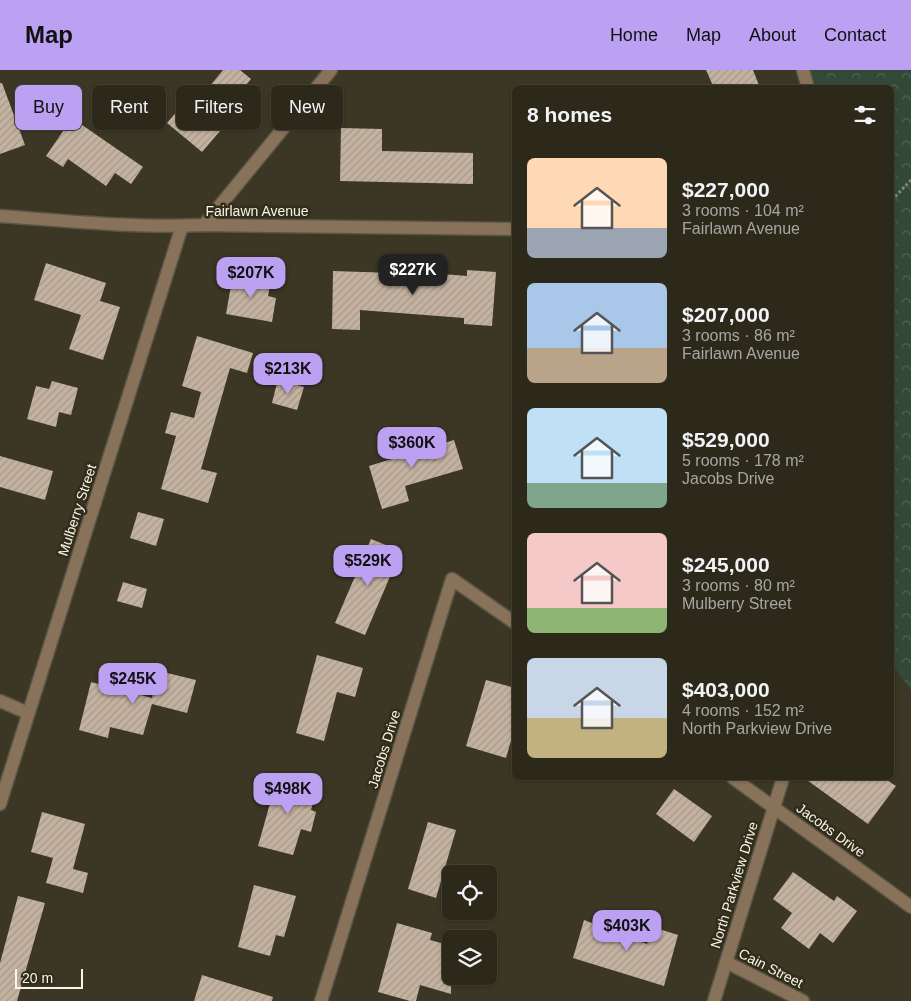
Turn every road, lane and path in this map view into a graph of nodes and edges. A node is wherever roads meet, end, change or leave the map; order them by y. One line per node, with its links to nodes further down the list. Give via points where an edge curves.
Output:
1 (331, 70): 7 (street)
2 (803, 70): 3 (street)
3 (807, 85)
4 (911, 180): 5 (path)
5 (894, 199)
6 (0, 216): 8 (street, Fairlawn Avenue)
7 (204, 225): 8 (street, Fairlawn Avenue); 9 (street, Fairlawn Avenue)
8 (182, 226): 12 (street, Mulberry Street)
9 (512, 229)
10 (512, 621): 19 (street, Jacobs Drive, via 452,579)
11 (0, 701): 12 (street)
12 (28, 713): 15 (street, Mulberry Street)
13 (736, 780): 16 (street, Jacobs Drive)
14 (782, 780): 16 (street, North Parkview Drive)
15 (0, 804)
16 (774, 807): 17 (street, Jacobs Drive); 18 (street, North Parkview Drive)
17 (911, 907)
18 (726, 962): 20 (street, North Parkview Drive); 21 (street, Cain Street)
19 (322, 1001)
20 (714, 1001)
21 (803, 1001)

